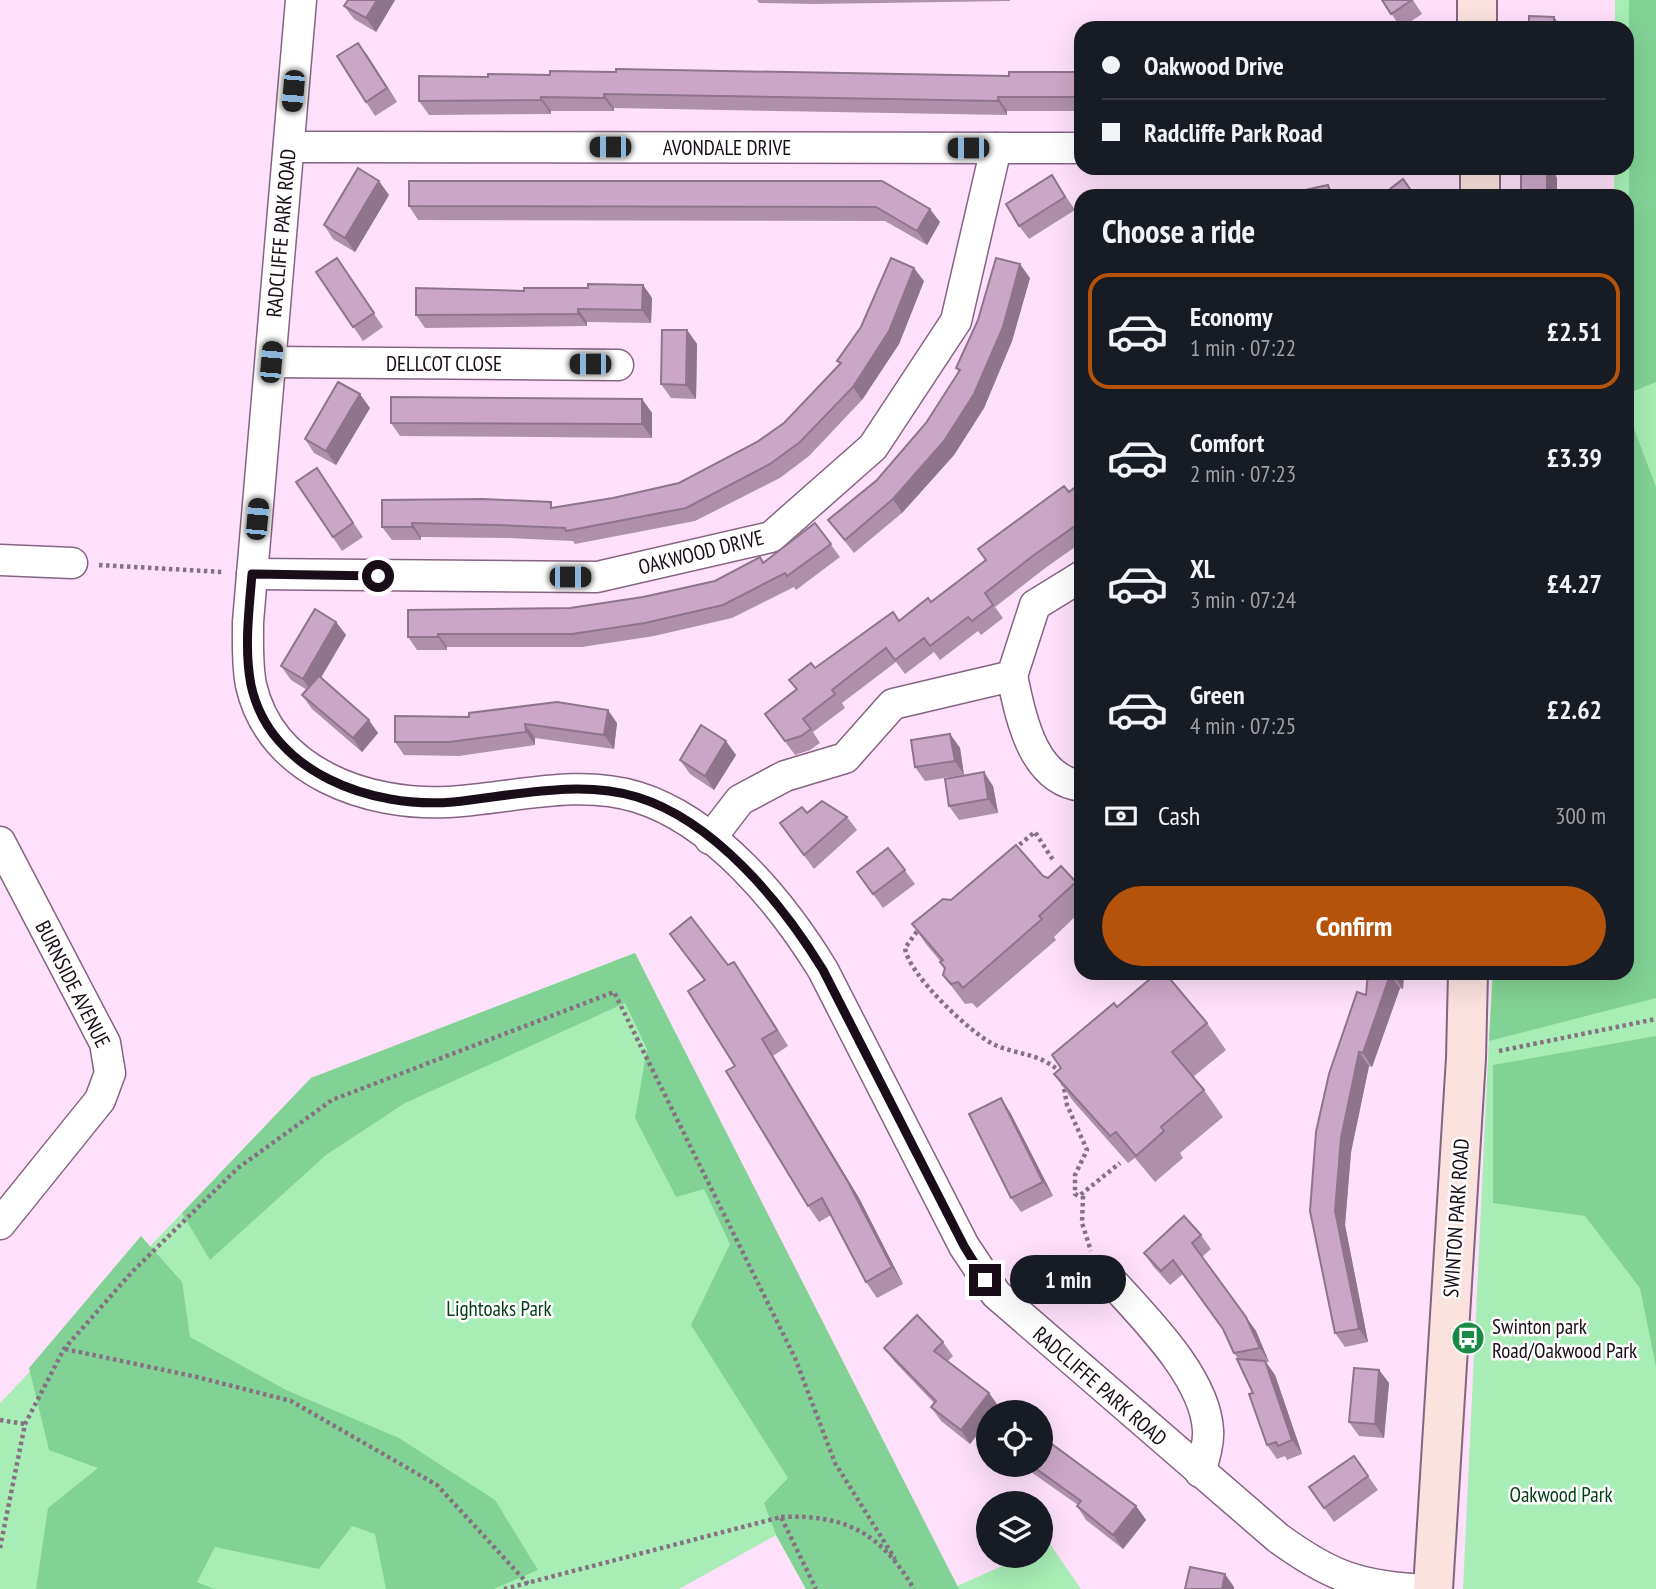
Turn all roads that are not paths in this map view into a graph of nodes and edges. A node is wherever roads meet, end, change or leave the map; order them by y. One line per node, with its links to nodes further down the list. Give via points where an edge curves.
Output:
1 (301, 0): 4 (street, RADCLIFFE PARK ROAD)
2 (1476, 0): 3 (street)
3 (1477, 21)
4 (289, 147): 5 (street, AVONDALE DRIVE); 7 (street, RADCLIFFE PARK ROAD)
5 (996, 148): 6 (street, AVONDALE DRIVE); 11 (street, OAKWOOD DRIVE, via 956,321 873,447 771,537 597,577)
6 (1074, 148)
7 (271, 362): 8 (street, DELLCOT CLOSE); 11 (street, RADCLIFFE PARK ROAD)
8 (618, 365)
9 (0, 560): 10 (street)
10 (72, 563)
11 (252, 574): 15 (street, RADCLIFFE PARK ROAD, via 248,622 252,687 281,744 317,774 372,795 425,802 574,790 615,792 666,808)
12 (1074, 581): 13 (street, via 1035,605)
13 (1012, 676): 14 (street, via 1022,724 1048,772); 15 (street, via 893,704 845,758 785,776 740,800)
14 (1074, 783)
15 (710, 839): 20 (street, RADCLIFFE PARK ROAD, via 756,880 802,935 985,1280 1008,1307)
16 (0, 842): 18 (street, BURNSIDE AVENUE, via 105,1043 110,1073 100,1100)
17 (1468, 980): 22 (street, SWINTON PARK ROAD)
18 (0, 1224)
19 (1106, 1275): 20 (street, via 1179,1360 1200,1400 1209,1430)
20 (1200, 1472): 21 (street, RADCLIFFE PARK ROAD, via 1320,1568 1370,1584)
21 (1412, 1589)
22 (1433, 1589)

